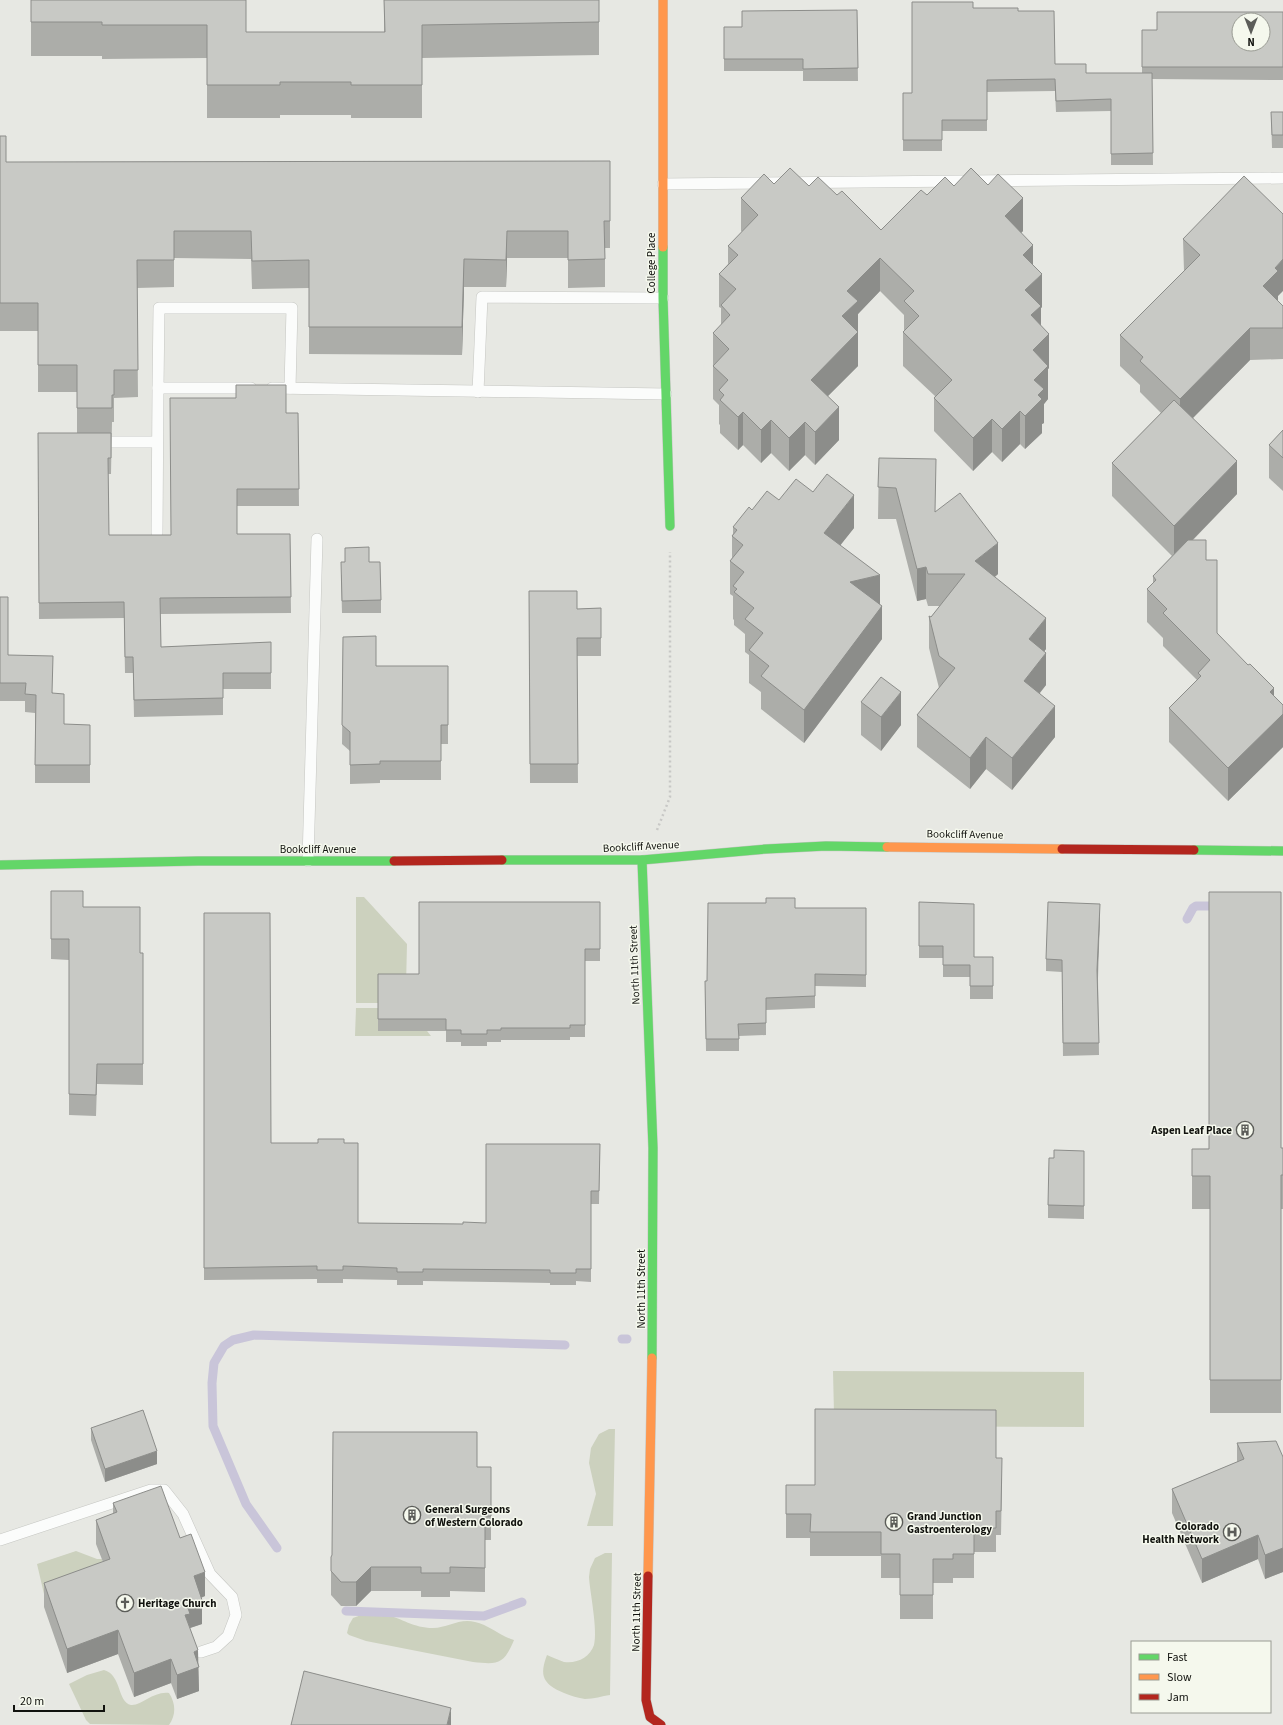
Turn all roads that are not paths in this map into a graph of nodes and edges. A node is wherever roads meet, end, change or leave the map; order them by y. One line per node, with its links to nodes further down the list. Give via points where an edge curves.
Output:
1 (663, 0): 3 (street, College Place)
2 (1283, 178): 3 (lane)
3 (663, 184): 4 (street, College Place)
4 (663, 298): 7 (lane, via 482,297); 8 (street, College Place)
5 (158, 388): 6 (lane); 6 (lane, via 159,308 292,308); 10 (lane)
6 (290, 388): 7 (lane)
7 (478, 392): 8 (lane)
8 (666, 394): 11 (street, College Place)
9 (85, 442): 10 (lane)
10 (157, 442): 12 (lane)
11 (670, 526)
12 (157, 534)
13 (317, 540): 16 (lane)
14 (1283, 851): 15 (street, Bookcliff Avenue, via 826,846)
15 (642, 860): 16 (street, Bookcliff Avenue); 20 (street, North 11th Street, via 653,1148 652,1395 646,1700 650,1717)
16 (308, 861): 17 (street, Bookcliff Avenue)
17 (0, 865)
18 (0, 1540): 19 (lane, via 151,1490 164,1490 183,1514 210,1574 232,1597 236,1615 228,1636 216,1647)
19 (201, 1652)
20 (661, 1725)

